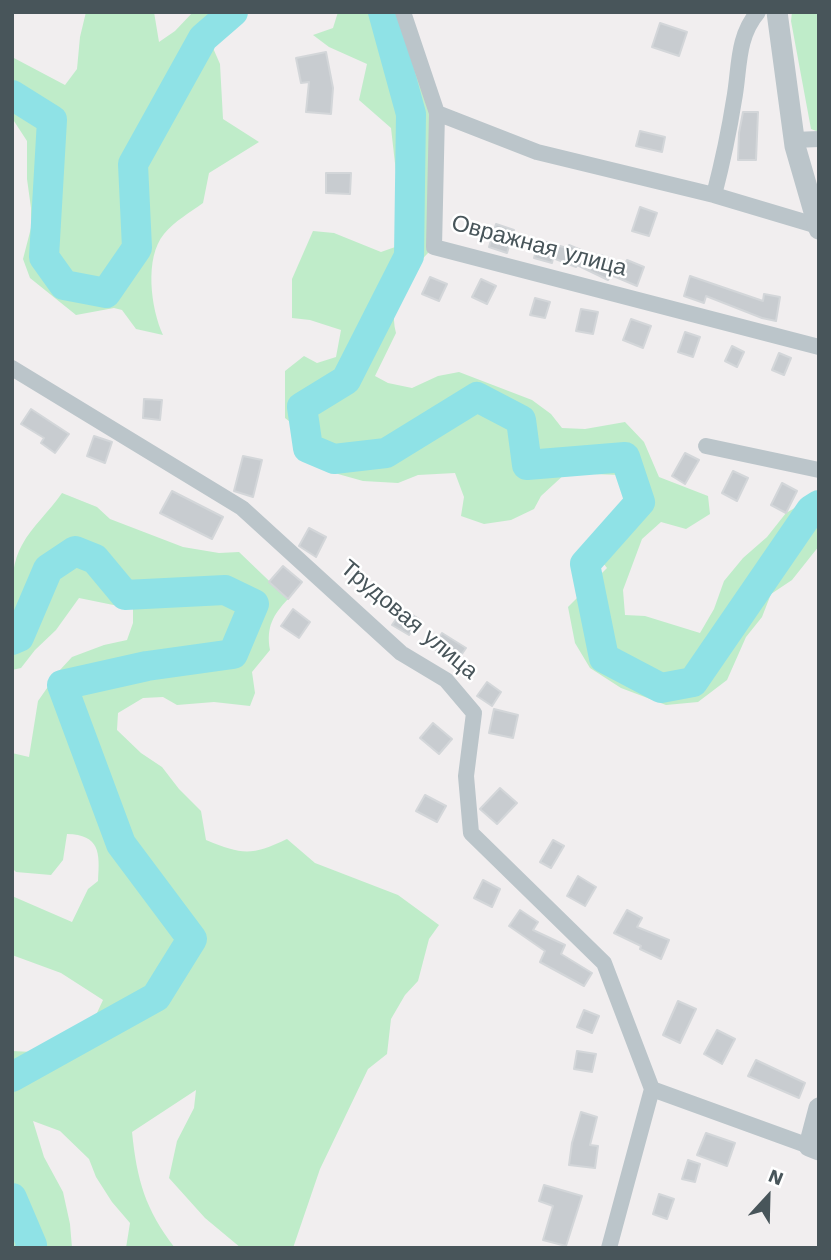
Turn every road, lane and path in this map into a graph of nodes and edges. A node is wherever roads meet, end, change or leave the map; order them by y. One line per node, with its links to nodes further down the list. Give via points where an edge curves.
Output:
1 (403, 12): 4 (street, Овражная улица)
2 (758, 12): 7 (street, via 743,40)
3 (777, 12): 6 (street)
4 (437, 113): 7 (street, via 537,152); 9 (street, Овражная улица, via 435,247)
5 (819, 139): 6 (street)
6 (794, 140): 8 (street)
7 (714, 195): 8 (street)
8 (818, 228)
9 (819, 347)
10 (12, 368): 13 (street, Трудовая улица, via 242,508 401,653 446,680 474,713 466,776 471,833 604,963)
11 (706, 446): 12 (street)
12 (819, 470)
13 (652, 1089): 15 (street); 16 (street)
14 (819, 1108): 15 (street)
15 (814, 1148)
16 (608, 1248)

